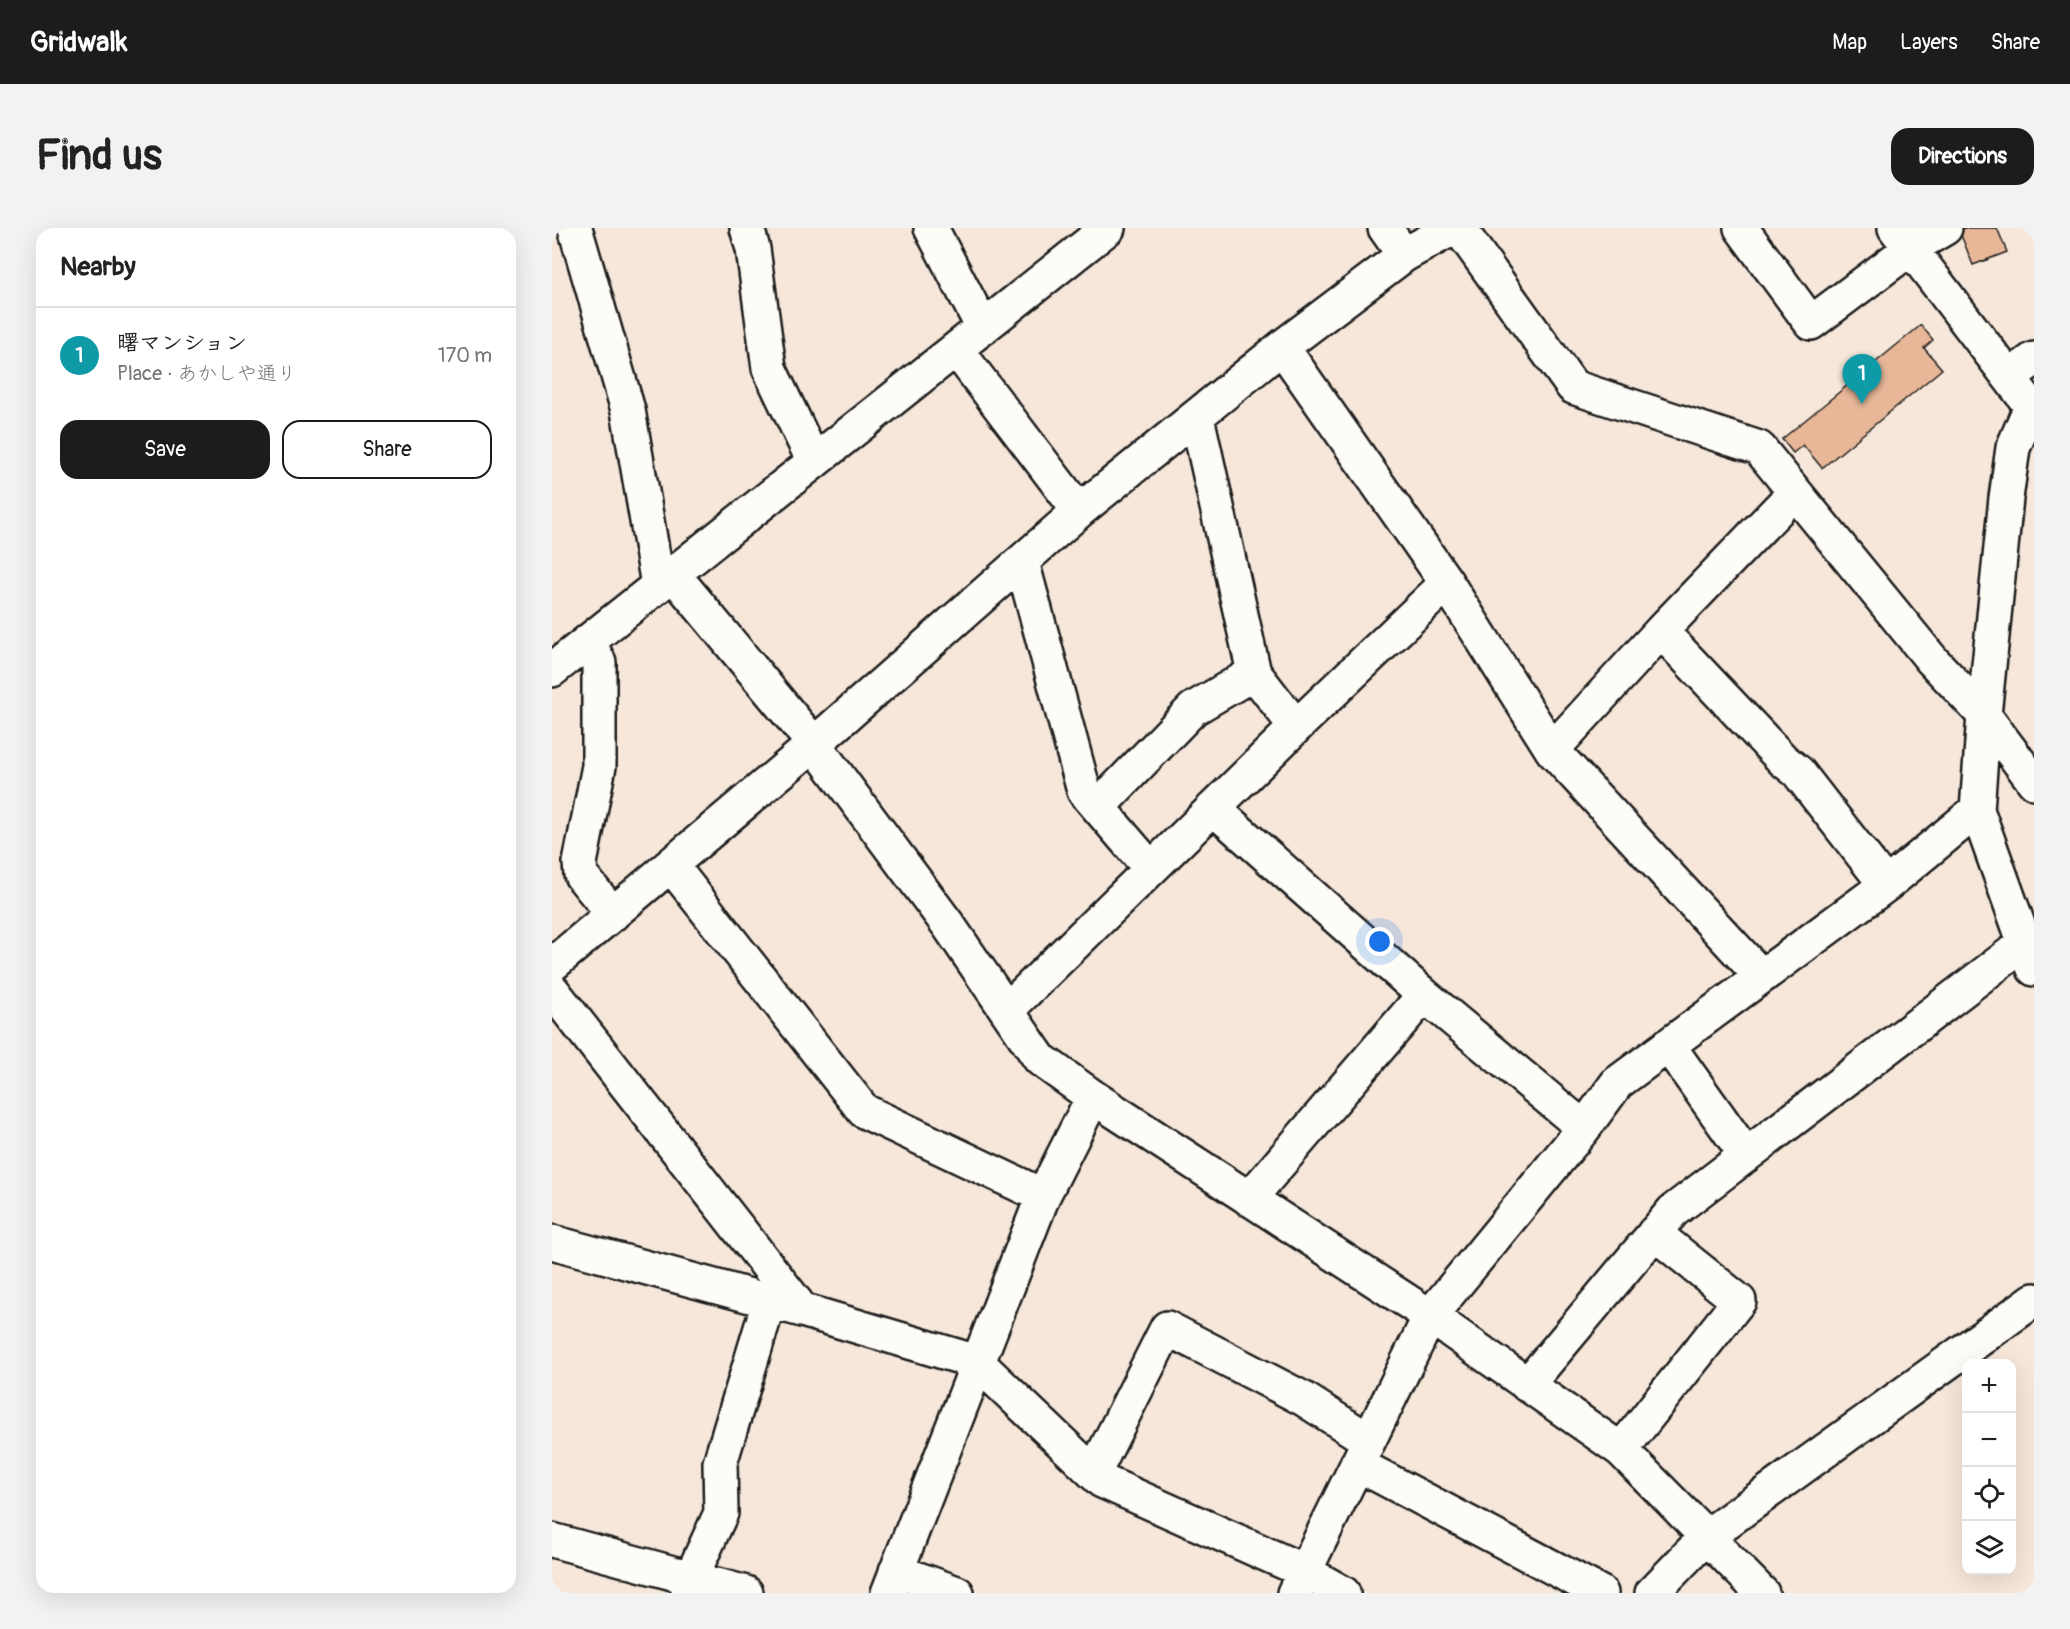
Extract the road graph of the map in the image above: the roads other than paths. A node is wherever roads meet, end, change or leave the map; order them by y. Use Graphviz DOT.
graph roads {
  1 [pos="575,228"];
  2 [pos="747,228"];
  3 [pos="932,228"];
  4 [pos="1108,228"];
  5 [pos="1385,228"];
  6 [pos="1453,228"];
  7 [pos="1459,228"];
  8 [pos="1741,228"];
  9 [pos="1945,228"];
  10 [pos="1903,238"];
  11 [pos="1404,255"];
  12 [pos="983,327"];
  13 [pos="1282,347"];
  14 [pos="956,349"];
  15 [pos="2021,368"];
  16 [pos="2032,408"];
  17 [pos="1197,417"];
  18 [pos="814,462"];
  19 [pos="1795,492"];
  20 [pos="1079,512"];
  21 [pos="1022,562"];
  22 [pos="666,579"];
  23 [pos="1447,583"];
  24 [pos="1661,632"];
  25 [pos="588,642"];
  26 [pos="552,670"];
  27 [pos="1254,673"];
  28 [pos="1984,715"];
  29 [pos="1296,727"];
  30 [pos="814,744"];
  31 [pos="1552,750"];
  32 [pos="2034,782"];
  33 [pos="1098,807"];
  34 [pos="1213,808"];
  35 [pos="1977,810"];
  36 [pos="671,865"];
  37 [pos="1151,869"];
  38 [pos="1886,885"];
  39 [pos="613,914"];
  40 [pos="2029,956"];
  41 [pos="552,965"];
  42 [pos="1761,976"];
  43 [pos="552,990"];
  44 [pos="1424,995"];
  45 [pos="1007,1010"];
  46 [pos="1668,1045"];
  47 [pos="1093,1096"];
  48 [pos="1584,1128"];
  49 [pos="1746,1155"];
  50 [pos="1043,1196"];
  51 [pos="1249,1199"];
  52 [pos="1654,1233"];
  53 [pos="552,1242"];
  54 [pos="2034,1300"];
  55 [pos="768,1302"];
  56 [pos="802,1310"];
  57 [pos="1430,1316"];
  58 [pos="977,1362"];
  59 [pos="1527,1385"];
  60 [pos="1621,1450"];
  61 [pos="1363,1452"];
  62 [pos="1094,1473"];
  63 [pos="1707,1536"];
  64 [pos="552,1540"];
  65 [pos="892,1582"];
  66 [pos="1299,1582"];
  67 [pos="690,1586"];
  68 [pos="746,1593"];
  69 [pos="957,1593"];
  70 [pos="1344,1593"];
  71 [pos="1601,1593"];
  72 [pos="1652,1593"];
  73 [pos="1762,1593"];
  1 -- 22 [label="street"];
  2 -- 18 [label="street"];
  3 -- 12 [label="street"];
  4 -- 12 [label="street"];
  5 -- 11 [label="street"];
  6 -- 11 [label="street"];
  7 -- 19 [label="street"];
  8 -- 10 [label="street"];
  9 -- 10 [label="street"];
  10 -- 15 [label="street"];
  11 -- 13 [label="street"];
  12 -- 14 [label="street"];
  13 -- 17 [label="street"];
  13 -- 23 [label="street"];
  14 -- 18 [label="street"];
  14 -- 20 [label="street"];
  15 -- 16 [label="street"];
  16 -- 28 [label="street"];
  17 -- 20 [label="street"];
  17 -- 27 [label="street"];
  18 -- 22 [label="street"];
  19 -- 24 [label="street"];
  19 -- 28 [label="street"];
  20 -- 21 [label="street"];
  21 -- 30 [label="street"];
  21 -- 33 [label="street"];
  22 -- 25 [label="street"];
  22 -- 30 [label="street"];
  23 -- 29 [label="street"];
  23 -- 31 [label="street"];
  24 -- 31 [label="street"];
  24 -- 38 [label="street"];
  25 -- 26 [label="street"];
  25 -- 39 [label="street"];
  27 -- 29 [label="street"];
  27 -- 33 [label="street"];
  28 -- 32 [label="street"];
  28 -- 35 [label="street"];
  29 -- 34 [label="street"];
  30 -- 36 [label="street"];
  30 -- 45 [label="street"];
  31 -- 42 [label="street"];
  33 -- 37 [label="street"];
  34 -- 37 [label="street"];
  34 -- 44 [label="street"];
  35 -- 38 [label="street"];
  35 -- 40 [label="street"];
  36 -- 39 [label="street"];
  36 -- 50 [label="street"];
  37 -- 45 [label="street"];
  38 -- 42 [label="street"];
  39 -- 41 [label="street"];
  40 -- 49 [label="street"];
  42 -- 46 [label="street"];
  43 -- 56 [label="street"];
  44 -- 48 [label="street"];
  44 -- 51 [label="street"];
  45 -- 47 [label="street"];
  46 -- 48 [label="street"];
  46 -- 49 [label="street"];
  47 -- 50 [label="street"];
  47 -- 51 [label="street"];
  48 -- 57 [label="street"];
  49 -- 52 [label="street"];
  50 -- 58 [label="street"];
  51 -- 57 [label="street"];
  52 -- 59 [label="street"];
  52 -- 60 [label="street"];
  53 -- 55 [label="street"];
  54 -- 63 [label="street"];
  55 -- 56 [label="street"];
  55 -- 67 [label="street"];
  56 -- 58 [label="street"];
  57 -- 59 [label="street"];
  57 -- 61 [label="street"];
  58 -- 62 [label="street"];
  58 -- 65 [label="street"];
  59 -- 60 [label="street"];
  60 -- 63 [label="street"];
  61 -- 62 [label="street"];
  61 -- 66 [label="street"];
  61 -- 71 [label="street"];
  62 -- 66 [label="street"];
  63 -- 72 [label="street"];
  63 -- 73 [label="street"];
  64 -- 67 [label="street"];
  65 -- 69 [label="street"];
  66 -- 70 [label="street"];
  67 -- 68 [label="street"];
}
